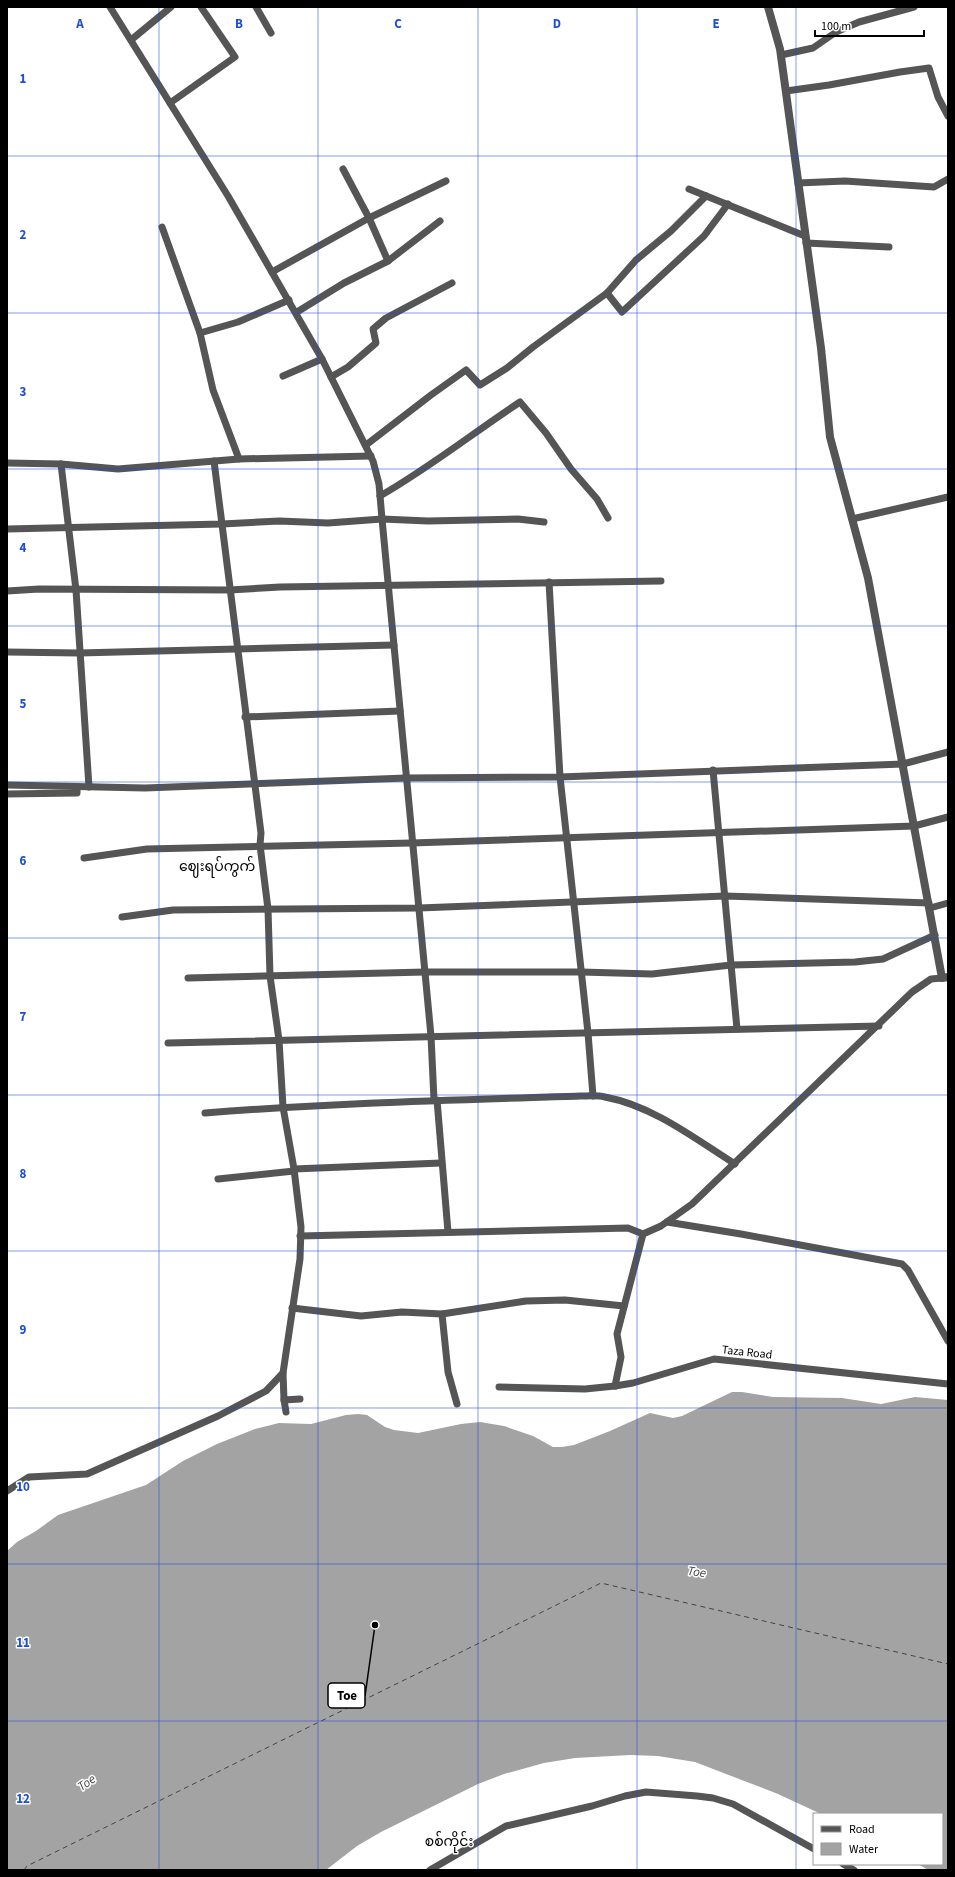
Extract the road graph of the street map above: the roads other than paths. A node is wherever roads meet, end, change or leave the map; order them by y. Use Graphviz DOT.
graph roads {
  1 [pos="110,7"];
  2 [pos="171,7"];
  3 [pos="201,7"];
  4 [pos="256,7"];
  5 [pos="768,7"];
  6 [pos="914,7"];
  7 [pos="271,33"];
  8 [pos="130,40"];
  9 [pos="781,54"];
  10 [pos="786,91"];
  11 [pos="170,103"];
  12 [pos="948,116"];
  13 [pos="343,170"];
  14 [pos="948,179"];
  15 [pos="446,181"];
  16 [pos="798,182"];
  17 [pos="688,189"];
  18 [pos="706,196"];
  19 [pos="728,204"];
  20 [pos="370,218"];
  21 [pos="440,221"];
  22 [pos="162,227"];
  23 [pos="806,240"];
  24 [pos="889,247"];
  25 [pos="388,261"];
  26 [pos="272,272"];
  27 [pos="452,283"];
  28 [pos="607,293"];
  29 [pos="290,300"];
  30 [pos="297,312"];
  31 [pos="200,333"];
  32 [pos="322,359"];
  33 [pos="283,376"];
  34 [pos="331,377"];
  35 [pos="366,445"];
  36 [pos="371,456"];
  37 [pos="239,459"];
  38 [pos="214,461"];
  39 [pos="7,463"];
  40 [pos="61,464"];
  41 [pos="380,496"];
  42 [pos="948,497"];
  43 [pos="608,518"];
  44 [pos="382,519"];
  45 [pos="852,520"];
  46 [pos="544,522"];
  47 [pos="222,524"];
  48 [pos="68,527"];
  49 [pos="7,528"];
  50 [pos="661,581"];
  51 [pos="549,582"];
  52 [pos="389,586"];
  53 [pos="76,590"];
  54 [pos="230,590"];
  55 [pos="7,591"];
  56 [pos="394,645"];
  57 [pos="237,649"];
  58 [pos="7,652"];
  59 [pos="79,653"];
  60 [pos="400,711"];
  61 [pos="245,717"];
  62 [pos="948,752"];
  63 [pos="903,764"];
  64 [pos="713,770"];
  65 [pos="560,777"];
  66 [pos="406,778"];
  67 [pos="254,784"];
  68 [pos="7,785"];
  69 [pos="77,787"];
  70 [pos="89,787"];
  71 [pos="7,794"];
  72 [pos="948,817"];
  73 [pos="914,826"];
  74 [pos="719,833"];
  75 [pos="567,838"];
  76 [pos="412,843"];
  77 [pos="260,845"];
  78 [pos="84,858"];
  79 [pos="725,896"];
  80 [pos="574,902"];
  81 [pos="948,904"];
  82 [pos="929,905"];
  83 [pos="418,908"];
  84 [pos="268,909"];
  85 [pos="122,917"];
  86 [pos="935,935"];
  87 [pos="731,965"];
  88 [pos="425,972"];
  89 [pos="581,972"];
  90 [pos="270,976"];
  91 [pos="945,977"];
  92 [pos="188,978"];
  93 [pos="879,1026"];
  94 [pos="737,1029"];
  95 [pos="588,1033"];
  96 [pos="431,1036"];
  97 [pos="279,1040"];
  98 [pos="168,1043"];
  99 [pos="593,1096"];
  100 [pos="434,1100"];
  101 [pos="283,1107"];
  102 [pos="205,1113"];
  103 [pos="441,1163"];
  104 [pos="735,1164"];
  105 [pos="294,1170"];
  106 [pos="218,1179"];
  107 [pos="667,1222"];
  108 [pos="448,1232"];
  109 [pos="643,1234"];
  110 [pos="300,1236"];
  111 [pos="624,1306"];
  112 [pos="292,1308"];
  113 [pos="442,1314"];
  114 [pos="948,1341"];
  115 [pos="283,1374"];
  116 [pos="948,1384"];
  117 [pos="615,1386"];
  118 [pos="499,1387"];
  119 [pos="300,1399"];
  120 [pos="284,1400"];
  121 [pos="457,1404"];
  122 [pos="286,1412"];
  123 [pos="7,1491"];
  124 [pos="813,1848"];
  125 [pos="845,1865"];
  126 [pos="430,1870"];
  127 [pos="854,1870"];
  1 -- 8 [label="street"];
  2 -- 8 [label="street"];
  3 -- 11 [label="street"];
  4 -- 7 [label="street"];
  5 -- 9 [label="street"];
  6 -- 9 [label="street"];
  8 -- 11 [label="street"];
  9 -- 10 [label="street"];
  10 -- 12 [label="street"];
  10 -- 16 [label="street"];
  11 -- 26 [label="street"];
  13 -- 20 [label="street"];
  14 -- 16 [label="street"];
  15 -- 20 [label="street"];
  16 -- 23 [label="street"];
  17 -- 18 [label="street"];
  18 -- 19 [label="street"];
  18 -- 28 [label="street"];
  19 -- 23 [label="street"];
  19 -- 28 [label="street"];
  20 -- 25 [label="street"];
  20 -- 26 [label="street"];
  21 -- 25 [label="street"];
  22 -- 31 [label="street"];
  23 -- 24 [label="street"];
  23 -- 45 [label="street"];
  25 -- 30 [label="street"];
  26 -- 29 [label="street"];
  27 -- 34 [label="street"];
  28 -- 35 [label="street"];
  29 -- 30 [label="street"];
  29 -- 31 [label="street"];
  30 -- 32 [label="street"];
  31 -- 37 [label="street"];
  32 -- 33 [label="street"];
  32 -- 34 [label="street"];
  34 -- 35 [label="street"];
  35 -- 36 [label="street"];
  36 -- 37 [label="street"];
  36 -- 41 [label="street"];
  37 -- 38 [label="street"];
  38 -- 40 [label="street"];
  38 -- 47 [label="street"];
  39 -- 40 [label="street"];
  40 -- 48 [label="street"];
  41 -- 43 [label="street"];
  41 -- 44 [label="street"];
  42 -- 45 [label="street"];
  44 -- 46 [label="street"];
  44 -- 47 [label="street"];
  44 -- 52 [label="street"];
  45 -- 63 [label="street"];
  47 -- 48 [label="street"];
  47 -- 54 [label="street"];
  48 -- 49 [label="street"];
  48 -- 53 [label="street"];
  50 -- 51 [label="street"];
  51 -- 52 [label="street"];
  51 -- 65 [label="street"];
  52 -- 54 [label="street"];
  52 -- 56 [label="street"];
  53 -- 54 [label="street"];
  53 -- 55 [label="street"];
  53 -- 59 [label="street"];
  54 -- 57 [label="street"];
  56 -- 57 [label="street"];
  56 -- 60 [label="street"];
  57 -- 59 [label="street"];
  57 -- 61 [label="street"];
  58 -- 59 [label="street"];
  59 -- 70 [label="street"];
  60 -- 61 [label="street"];
  60 -- 66 [label="street"];
  61 -- 67 [label="street"];
  62 -- 63 [label="street"];
  63 -- 64 [label="street"];
  63 -- 73 [label="street"];
  64 -- 65 [label="street"];
  64 -- 74 [label="street"];
  65 -- 66 [label="street"];
  65 -- 75 [label="street"];
  66 -- 67 [label="street"];
  66 -- 76 [label="street"];
  67 -- 70 [label="street"];
  67 -- 77 [label="street"];
  68 -- 69 [label="street"];
  69 -- 70 [label="street"];
  69 -- 71 [label="street"];
  72 -- 73 [label="street"];
  73 -- 74 [label="street"];
  73 -- 82 [label="street"];
  74 -- 75 [label="street"];
  74 -- 79 [label="street"];
  75 -- 76 [label="street"];
  75 -- 80 [label="street"];
  76 -- 77 [label="street"];
  76 -- 83 [label="street"];
  77 -- 78 [label="street"];
  77 -- 84 [label="street"];
  79 -- 80 [label="street"];
  79 -- 82 [label="street"];
  79 -- 87 [label="street"];
  80 -- 83 [label="street"];
  80 -- 89 [label="street"];
  81 -- 82 [label="street"];
  82 -- 86 [label="street"];
  83 -- 84 [label="street"];
  83 -- 88 [label="street"];
  84 -- 85 [label="street"];
  84 -- 90 [label="street"];
  86 -- 87 [label="street"];
  86 -- 91 [label="street"];
  87 -- 89 [label="street"];
  87 -- 94 [label="street"];
  88 -- 89 [label="street"];
  88 -- 90 [label="street"];
  88 -- 96 [label="street"];
  89 -- 95 [label="street"];
  90 -- 92 [label="street"];
  90 -- 97 [label="street"];
  91 -- 93 [label="street"];
  93 -- 94 [label="street"];
  93 -- 104 [label="street"];
  94 -- 95 [label="street"];
  95 -- 96 [label="street"];
  95 -- 99 [label="street"];
  96 -- 97 [label="street"];
  96 -- 100 [label="street"];
  97 -- 98 [label="street"];
  97 -- 101 [label="street"];
  99 -- 100 [label="street"];
  99 -- 104 [label="street"];
  100 -- 101 [label="street"];
  100 -- 103 [label="street"];
  101 -- 102 [label="street"];
  101 -- 105 [label="street"];
  103 -- 105 [label="street"];
  103 -- 108 [label="street"];
  104 -- 107 [label="street"];
  105 -- 106 [label="street"];
  105 -- 110 [label="street"];
  107 -- 109 [label="street"];
  107 -- 114 [label="street"];
  108 -- 109 [label="street"];
  108 -- 110 [label="street"];
  109 -- 111 [label="street"];
  110 -- 112 [label="street"];
  111 -- 113 [label="street"];
  111 -- 117 [label="street"];
  112 -- 113 [label="street"];
  112 -- 115 [label="street"];
  113 -- 121 [label="street"];
  115 -- 120 [label="street"];
  115 -- 123 [label="street"];
  116 -- 117 [label="street, Taza Road"];
  117 -- 118 [label="street, Taza Road"];
  119 -- 120 [label="street"];
  120 -- 122 [label="street"];
  124 -- 126 [label="street"];
  125 -- 127 [label="street"];
}
